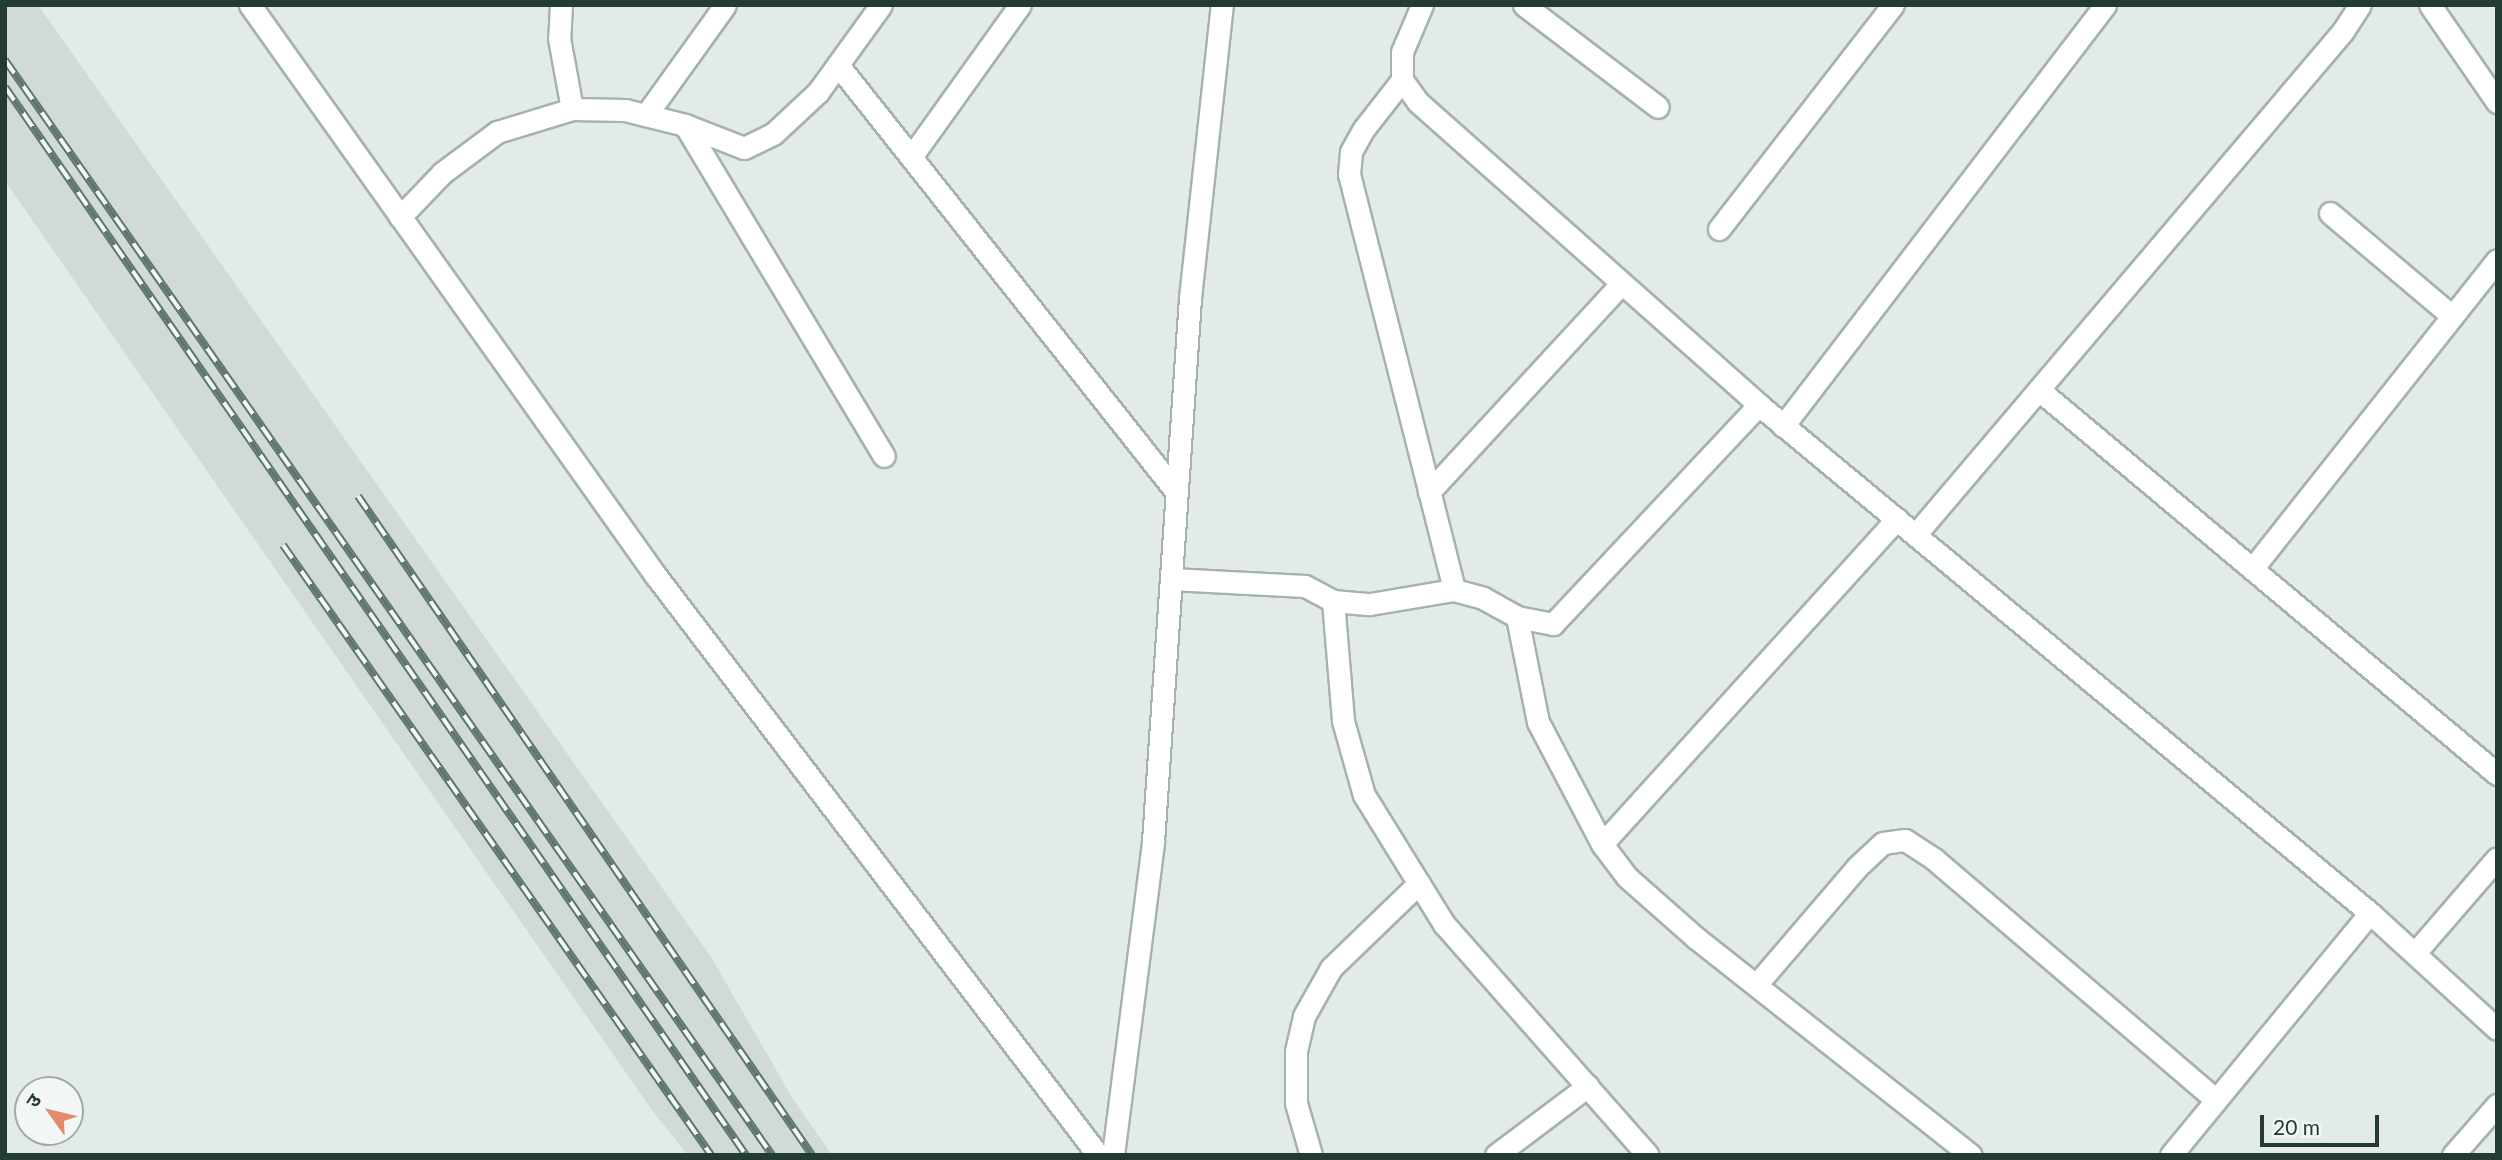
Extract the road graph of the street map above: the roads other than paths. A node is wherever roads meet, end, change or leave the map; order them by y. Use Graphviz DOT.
graph roads {
  1 [pos="250,5"];
  2 [pos="561,5"];
  3 [pos="725,5"];
  4 [pos="881,5"];
  5 [pos="1020,5"];
  6 [pos="1222,5"];
  7 [pos="1422,5"];
  8 [pos="1524,5"];
  9 [pos="1893,5"];
  10 [pos="2105,5"];
  11 [pos="2360,5"];
  12 [pos="2430,5"];
  13 [pos="838,65"];
  14 [pos="1402,80"];
  15 [pos="2497,102"];
  16 [pos="1658,107"];
  17 [pos="572,109"];
  18 [pos="646,116"];
  19 [pos="685,125"];
  20 [pos="911,157"];
  21 [pos="2330,213"];
  22 [pos="400,217"];
  23 [pos="1719,229"];
  24 [pos="2497,260"];
  25 [pos="1622,283"];
  26 [pos="2452,316"];
  27 [pos="2039,390"];
  28 [pos="1759,405"];
  29 [pos="1783,426"];
  30 [pos="884,456"];
  31 [pos="1174,489"];
  32 [pos="1429,492"];
  33 [pos="1897,519"];
  34 [pos="1916,534"];
  35 [pos="2252,569"];
  36 [pos="1171,579"];
  37 [pos="1454,590"];
  38 [pos="1333,601"];
  39 [pos="1517,618"];
  40 [pos="2497,774"];
  41 [pos="1602,844"];
  42 [pos="2497,858"];
  43 [pos="1419,883"];
  44 [pos="2370,913"];
  45 [pos="2415,953"];
  46 [pos="1756,985"];
  47 [pos="2497,1029"];
  48 [pos="1588,1086"];
  49 [pos="2216,1100"];
  50 [pos="2497,1105"];
  51 [pos="1098,1155"];
  52 [pos="1113,1155"];
  53 [pos="1311,1155"];
  54 [pos="1496,1155"];
  55 [pos="1648,1155"];
  56 [pos="1971,1155"];
  57 [pos="2171,1155"];
  58 [pos="2454,1155"];
  1 -- 22 [label="street"];
  2 -- 17 [label="street"];
  3 -- 18 [label="street"];
  4 -- 13 [label="street"];
  5 -- 20 [label="street"];
  6 -- 31 [label="street"];
  7 -- 14 [label="street"];
  8 -- 16 [label="street"];
  9 -- 23 [label="street"];
  10 -- 29 [label="street"];
  11 -- 27 [label="street"];
  12 -- 15 [label="street"];
  13 -- 19 [label="street"];
  13 -- 20 [label="street"];
  14 -- 25 [label="street"];
  14 -- 32 [label="street"];
  17 -- 18 [label="street"];
  17 -- 22 [label="street"];
  18 -- 19 [label="street"];
  19 -- 30 [label="street"];
  20 -- 31 [label="street"];
  21 -- 26 [label="street"];
  22 -- 51 [label="street"];
  24 -- 26 [label="street"];
  25 -- 28 [label="street"];
  25 -- 32 [label="street"];
  26 -- 35 [label="street"];
  27 -- 34 [label="street"];
  27 -- 35 [label="street"];
  28 -- 29 [label="street"];
  28 -- 39 [label="street"];
  29 -- 33 [label="street"];
  31 -- 36 [label="street"];
  32 -- 37 [label="street"];
  33 -- 34 [label="street"];
  33 -- 41 [label="street"];
  34 -- 44 [label="street"];
  35 -- 40 [label="street"];
  36 -- 38 [label="street"];
  36 -- 52 [label="street"];
  37 -- 38 [label="street"];
  37 -- 39 [label="street"];
  38 -- 43 [label="street"];
  39 -- 41 [label="street"];
  41 -- 46 [label="street"];
  42 -- 45 [label="street"];
  43 -- 48 [label="street"];
  43 -- 53 [label="street"];
  44 -- 45 [label="street"];
  44 -- 49 [label="street"];
  45 -- 47 [label="street"];
  46 -- 49 [label="street"];
  46 -- 56 [label="street"];
  48 -- 54 [label="street"];
  48 -- 55 [label="street"];
  49 -- 57 [label="street"];
  50 -- 58 [label="street"];
}
